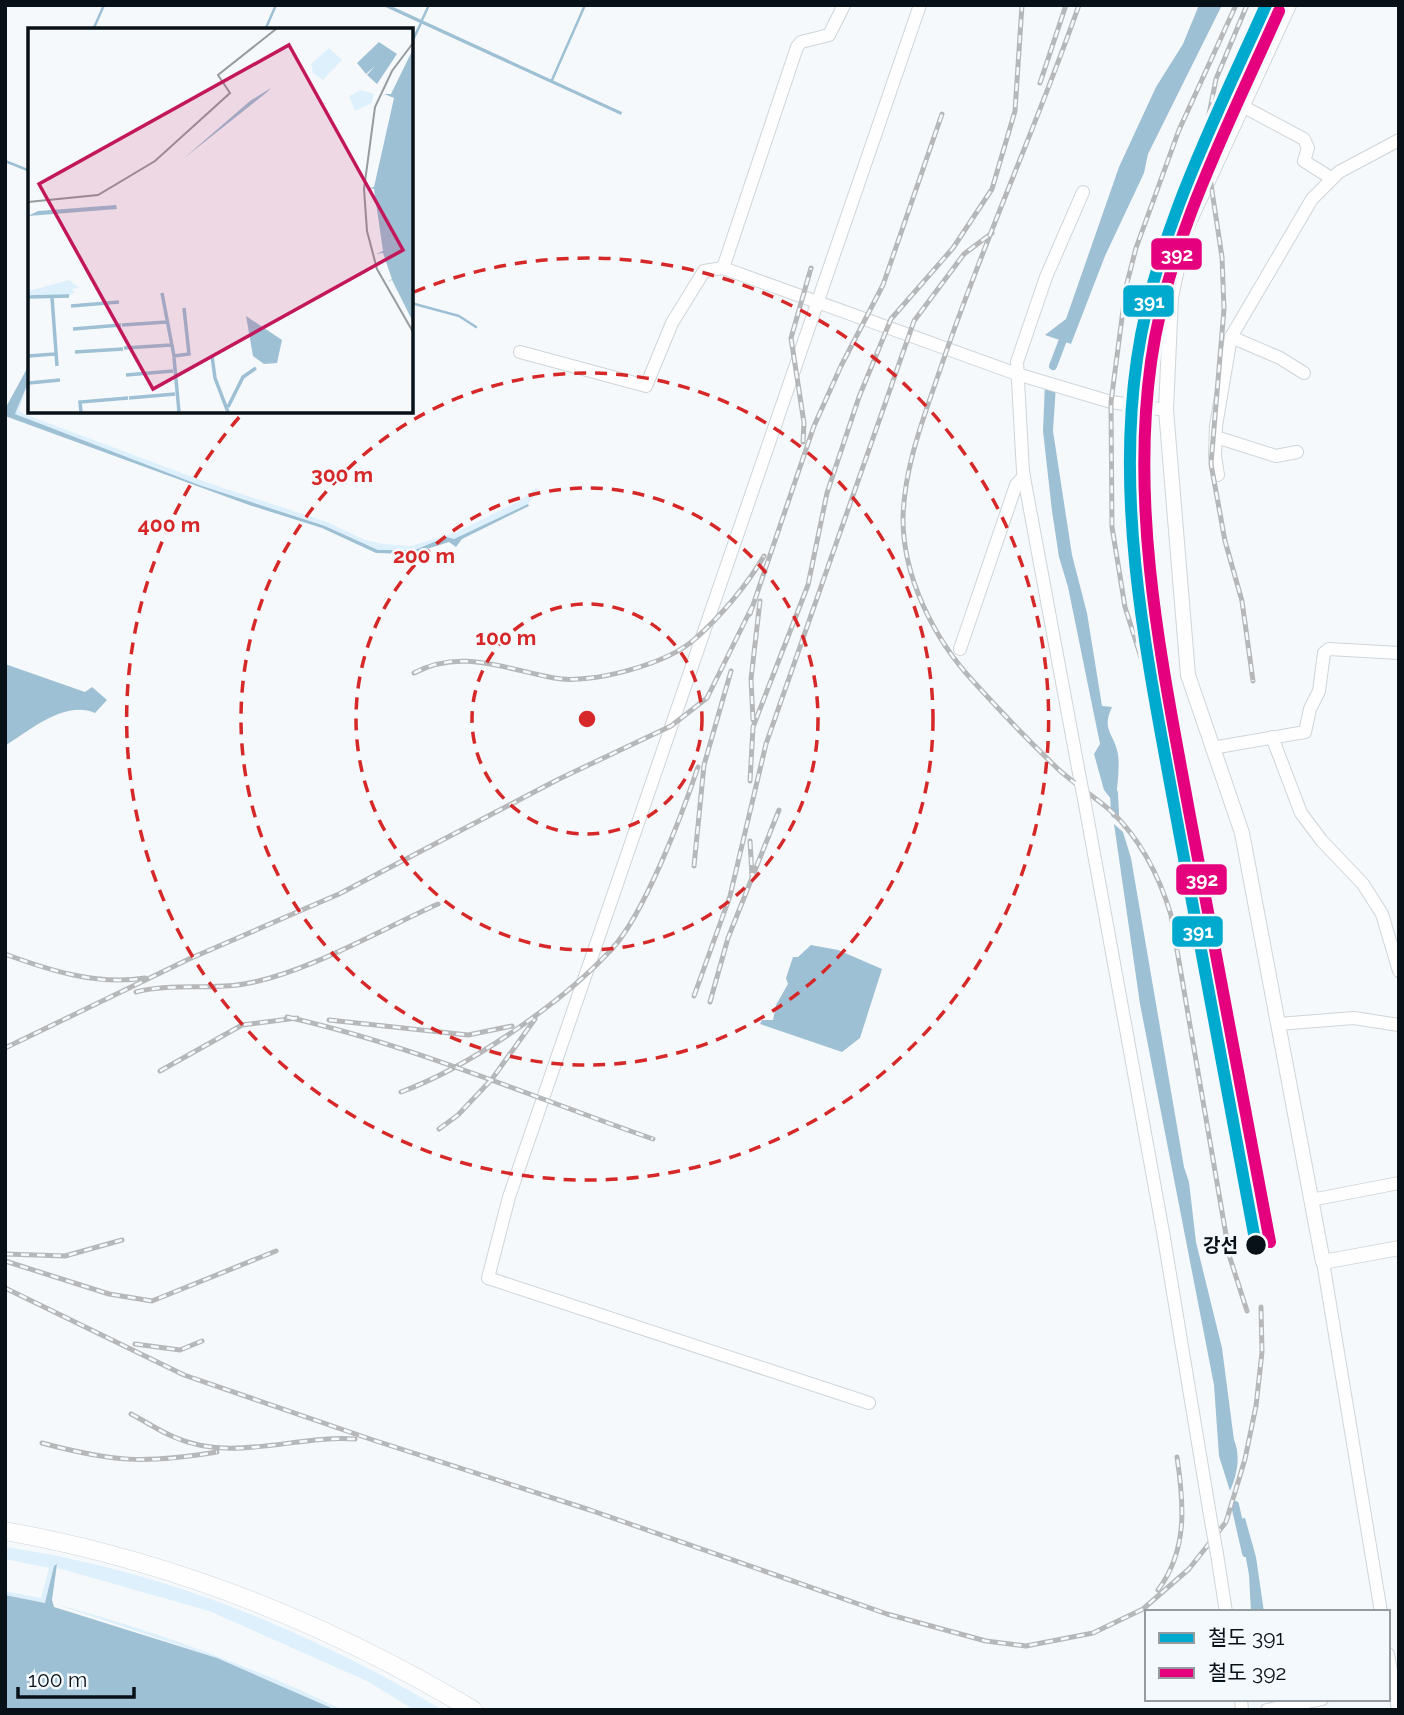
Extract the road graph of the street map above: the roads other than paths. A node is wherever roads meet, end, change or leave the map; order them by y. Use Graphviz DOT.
graph roads {
  1 [pos="844,5"];
  2 [pos="920,5"];
  3 [pos="1289,5"];
  4 [pos="1244,107"];
  5 [pos="1399,140"];
  6 [pos="1331,178"];
  7 [pos="1083,192"];
  8 [pos="723,268"];
  9 [pos="819,302"];
  10 [pos="1231,337"];
  11 [pos="520,352"];
  12 [pos="1304,373"];
  13 [pos="1017,374"];
  14 [pos="1166,410"];
  15 [pos="1216,437"];
  16 [pos="1297,452"];
  17 [pos="1218,475"];
  18 [pos="1024,476"];
  19 [pos="960,649"];
  20 [pos="1399,653"];
  21 [pos="1272,737"];
  22 [pos="1212,748"];
  23 [pos="1399,971"];
  24 [pos="1278,1024"];
  25 [pos="1399,1025"];
  26 [pos="1399,1183"];
  27 [pos="1311,1200"];
  28 [pos="1399,1248"];
  29 [pos="1323,1262"];
  30 [pos="869,1403"];
  31 [pos="5,1531"];
  32 [pos="1226,1610"];
  33 [pos="1381,1610"];
  34 [pos="1390,1665"];
  35 [pos="1394,1686"];
  36 [pos="1312,1701"];
  37 [pos="473,1710"];
  38 [pos="1266,1710"];
  39 [pos="1398,1710"];
  1 -- 8 [label="street"];
  2 -- 9 [label="street"];
  3 -- 4 [label="main road"];
  4 -- 6 [label="street"];
  4 -- 14 [label="main road"];
  5 -- 6 [label="street"];
  6 -- 10 [label="street"];
  7 -- 13 [label="street"];
  8 -- 9 [label="street"];
  8 -- 11 [label="street"];
  9 -- 13 [label="street"];
  9 -- 30 [label="street"];
  10 -- 12 [label="street"];
  10 -- 15 [label="street"];
  13 -- 14 [label="street"];
  13 -- 18 [label="street"];
  14 -- 22 [label="main road"];
  15 -- 16 [label="street"];
  15 -- 17 [label="street"];
  18 -- 19 [label="street"];
  18 -- 32 [label="street, bridge"];
  20 -- 21 [label="street"];
  21 -- 22 [label="street"];
  21 -- 23 [label="street"];
  22 -- 24 [label="main road"];
  24 -- 25 [label="street"];
  24 -- 27 [label="main road"];
  26 -- 27 [label="street"];
  27 -- 29 [label="main road"];
  28 -- 29 [label="main road"];
  29 -- 33 [label="street"];
  31 -- 37 [label="highway"];
  34 -- 35 [label="street"];
  35 -- 39 [label="street"];
  36 -- 38 [label="street"];
}
